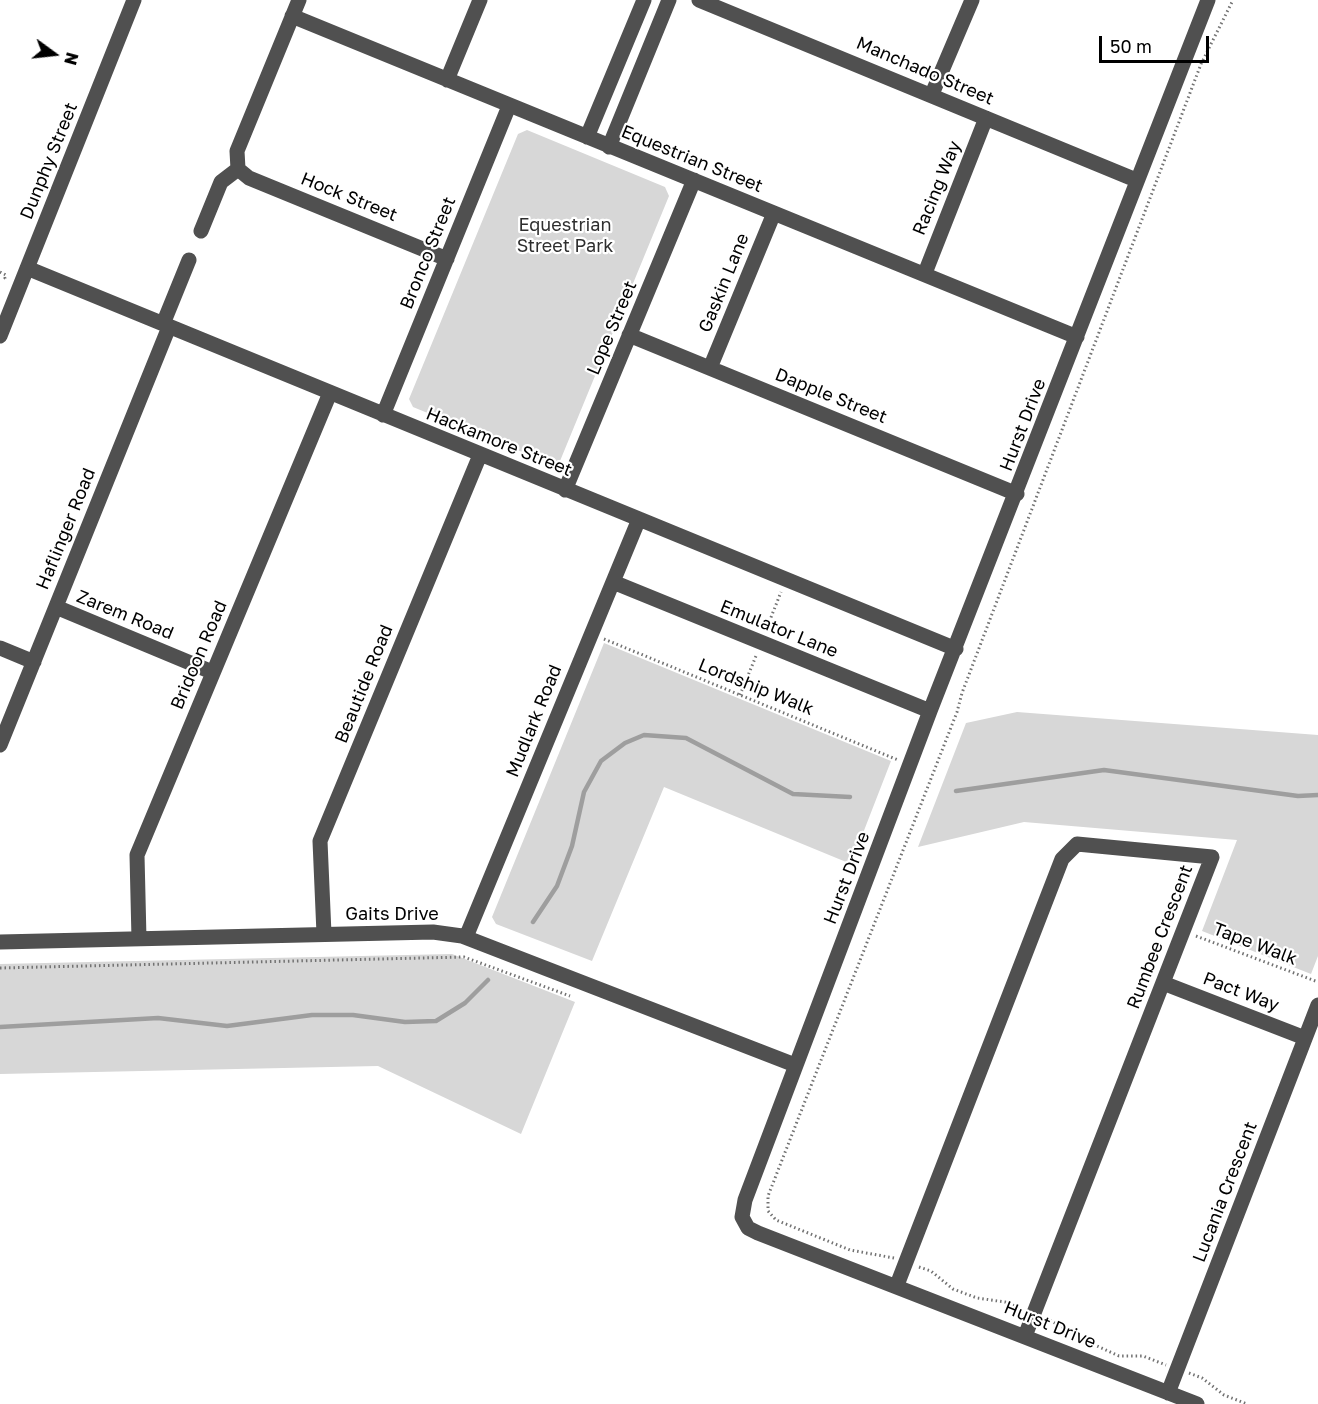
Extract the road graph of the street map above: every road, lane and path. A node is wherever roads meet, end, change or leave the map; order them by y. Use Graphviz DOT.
graph roads {
  1 [pos="134,0"];
  2 [pos="299,0"];
  3 [pos="480,0"];
  4 [pos="644,0"];
  5 [pos="669,0"];
  6 [pos="699,0"];
  7 [pos="972,0"];
  8 [pos="1208,0"];
  9 [pos="1218,0"];
  10 [pos="1233,0"];
  11 [pos="292,16"];
  12 [pos="447,81"];
  13 [pos="1170,92"];
  14 [pos="932,94"];
  15 [pos="509,106"];
  16 [pos="986,118"];
  17 [pos="587,137"];
  18 [pos="609,147"];
  19 [pos="238,169"];
  20 [pos="694,180"];
  21 [pos="1136,180"];
  22 [pos="774,213"];
  23 [pos="201,231"];
  24 [pos="447,259"];
  25 [pos="189,260"];
  26 [pos="27,268"];
  27 [pos="925,273"];
  28 [pos="166,326"];
  29 [pos="629,335"];
  30 [pos="0,336"];
  31 [pos="1077,337"];
  32 [pos="710,368"];
  33 [pos="330,393"];
  34 [pos="383,415"];
  35 [pos="480,455"];
  36 [pos="565,490"];
  37 [pos="1017,494"];
  38 [pos="639,519"];
  39 [pos="613,582"];
  40 [pos="56,607"];
  41 [pos="591,633"];
  42 [pos="0,648"];
  43 [pos="956,649"];
  44 [pos="34,662"];
  45 [pos="212,672"];
  46 [pos="930,711"];
  47 [pos="0,745"];
  48 [pos="911,765"];
  49 [pos="905,842"];
  50 [pos="1183,931"];
  51 [pos="324,934"];
  52 [pos="466,938"];
  53 [pos="139,939"];
  54 [pos="0,942"];
  55 [pos="0,968"];
  56 [pos="1318,982"];
  57 [pos="1163,983"];
  58 [pos="570,996"];
  59 [pos="1318,1005"];
  60 [pos="1305,1038"];
  61 [pos="795,1065"];
  62 [pos="897,1286"];
  63 [pos="1025,1336"];
  64 [pos="1168,1393"];
  65 [pos="1197,1404"];
  1 -- 26 [label="street, Dunphy Street"];
  2 -- 11 [label="street"];
  3 -- 12 [label="street"];
  4 -- 17 [label="street"];
  5 -- 18 [label="street"];
  6 -- 14 [label="street, Manchado Street"];
  7 -- 14 [label="street"];
  8 -- 13 [label="street, Hurst Drive"];
  9 -- 13 [label="street, Hurst Drive"];
  10 -- 49 [label="path"];
  11 -- 12 [label="street, Equestrian Street"];
  11 -- 19 [label="street"];
  12 -- 15 [label="street, Equestrian Street"];
  13 -- 21 [label="street, Hurst Drive"];
  14 -- 16 [label="street, Manchado Street"];
  15 -- 17 [label="street, Equestrian Street"];
  15 -- 24 [label="street, Bronco Street"];
  16 -- 21 [label="street, Manchado Street"];
  16 -- 27 [label="street, Racing Way"];
  17 -- 18 [label="street, Equestrian Street"];
  18 -- 20 [label="street, Equestrian Street"];
  19 -- 23 [label="street"];
  19 -- 24 [label="street, Hock Street"];
  20 -- 22 [label="street, Equestrian Street"];
  20 -- 29 [label="street, Lope Street"];
  21 -- 31 [label="street, Hurst Drive"];
  22 -- 27 [label="street, Equestrian Street"];
  22 -- 32 [label="street, Gaskin Lane"];
  24 -- 34 [label="street, Bronco Street"];
  25 -- 28 [label="street, Haflinger Road"];
  26 -- 28 [label="street, Hackamore Street"];
  26 -- 30 [label="street, Dunphy Street"];
  27 -- 31 [label="street, Equestrian Street"];
  28 -- 33 [label="street, Hackamore Street"];
  28 -- 40 [label="street, Haflinger Road"];
  29 -- 32 [label="street, Dapple Street"];
  29 -- 36 [label="street, Lope Street"];
  31 -- 37 [label="street, Hurst Drive"];
  32 -- 37 [label="street, Dapple Street"];
  33 -- 34 [label="street, Hackamore Street"];
  33 -- 45 [label="street, Bridoon Road"];
  34 -- 35 [label="street, Hackamore Street"];
  35 -- 36 [label="street, Hackamore Street"];
  35 -- 51 [label="street, Beautide Road"];
  36 -- 38 [label="street, Hackamore Street"];
  37 -- 43 [label="street, Hurst Drive"];
  38 -- 39 [label="street, Mudlark Road"];
  38 -- 43 [label="street, Hackamore Street"];
  39 -- 41 [label="street, Mudlark Road"];
  39 -- 46 [label="street, Emulator Lane"];
  40 -- 44 [label="street, Haflinger Road"];
  40 -- 45 [label="street, Zarem Road"];
  41 -- 48 [label="path, Lordship Walk"];
  41 -- 52 [label="street, Mudlark Road"];
  42 -- 44 [label="street"];
  43 -- 46 [label="street, Hurst Drive"];
  44 -- 47 [label="street, Haflinger Road"];
  45 -- 53 [label="street, Bridoon Road"];
  46 -- 48 [label="street, Hurst Drive"];
  48 -- 61 [label="street, Hurst Drive"];
  50 -- 56 [label="path, Tape Walk"];
  50 -- 57 [label="street, Rumbee Crescent"];
  50 -- 62 [label="street, Rumbee Crescent"];
  51 -- 52 [label="street, Gaits Drive"];
  51 -- 53 [label="street, Gaits Drive"];
  52 -- 61 [label="street, Gaits Drive"];
  53 -- 54 [label="street, Gaits Drive"];
  55 -- 58 [label="path"];
  57 -- 60 [label="street, Pact Way"];
  57 -- 63 [label="street, Rumbee Crescent"];
  59 -- 60 [label="street, Lucania Crescent"];
  60 -- 64 [label="street, Lucania Crescent"];
  61 -- 62 [label="street, Hurst Drive"];
  62 -- 63 [label="street, Hurst Drive"];
  63 -- 64 [label="street, Hurst Drive"];
  64 -- 65 [label="street, Hurst Drive"];
}
